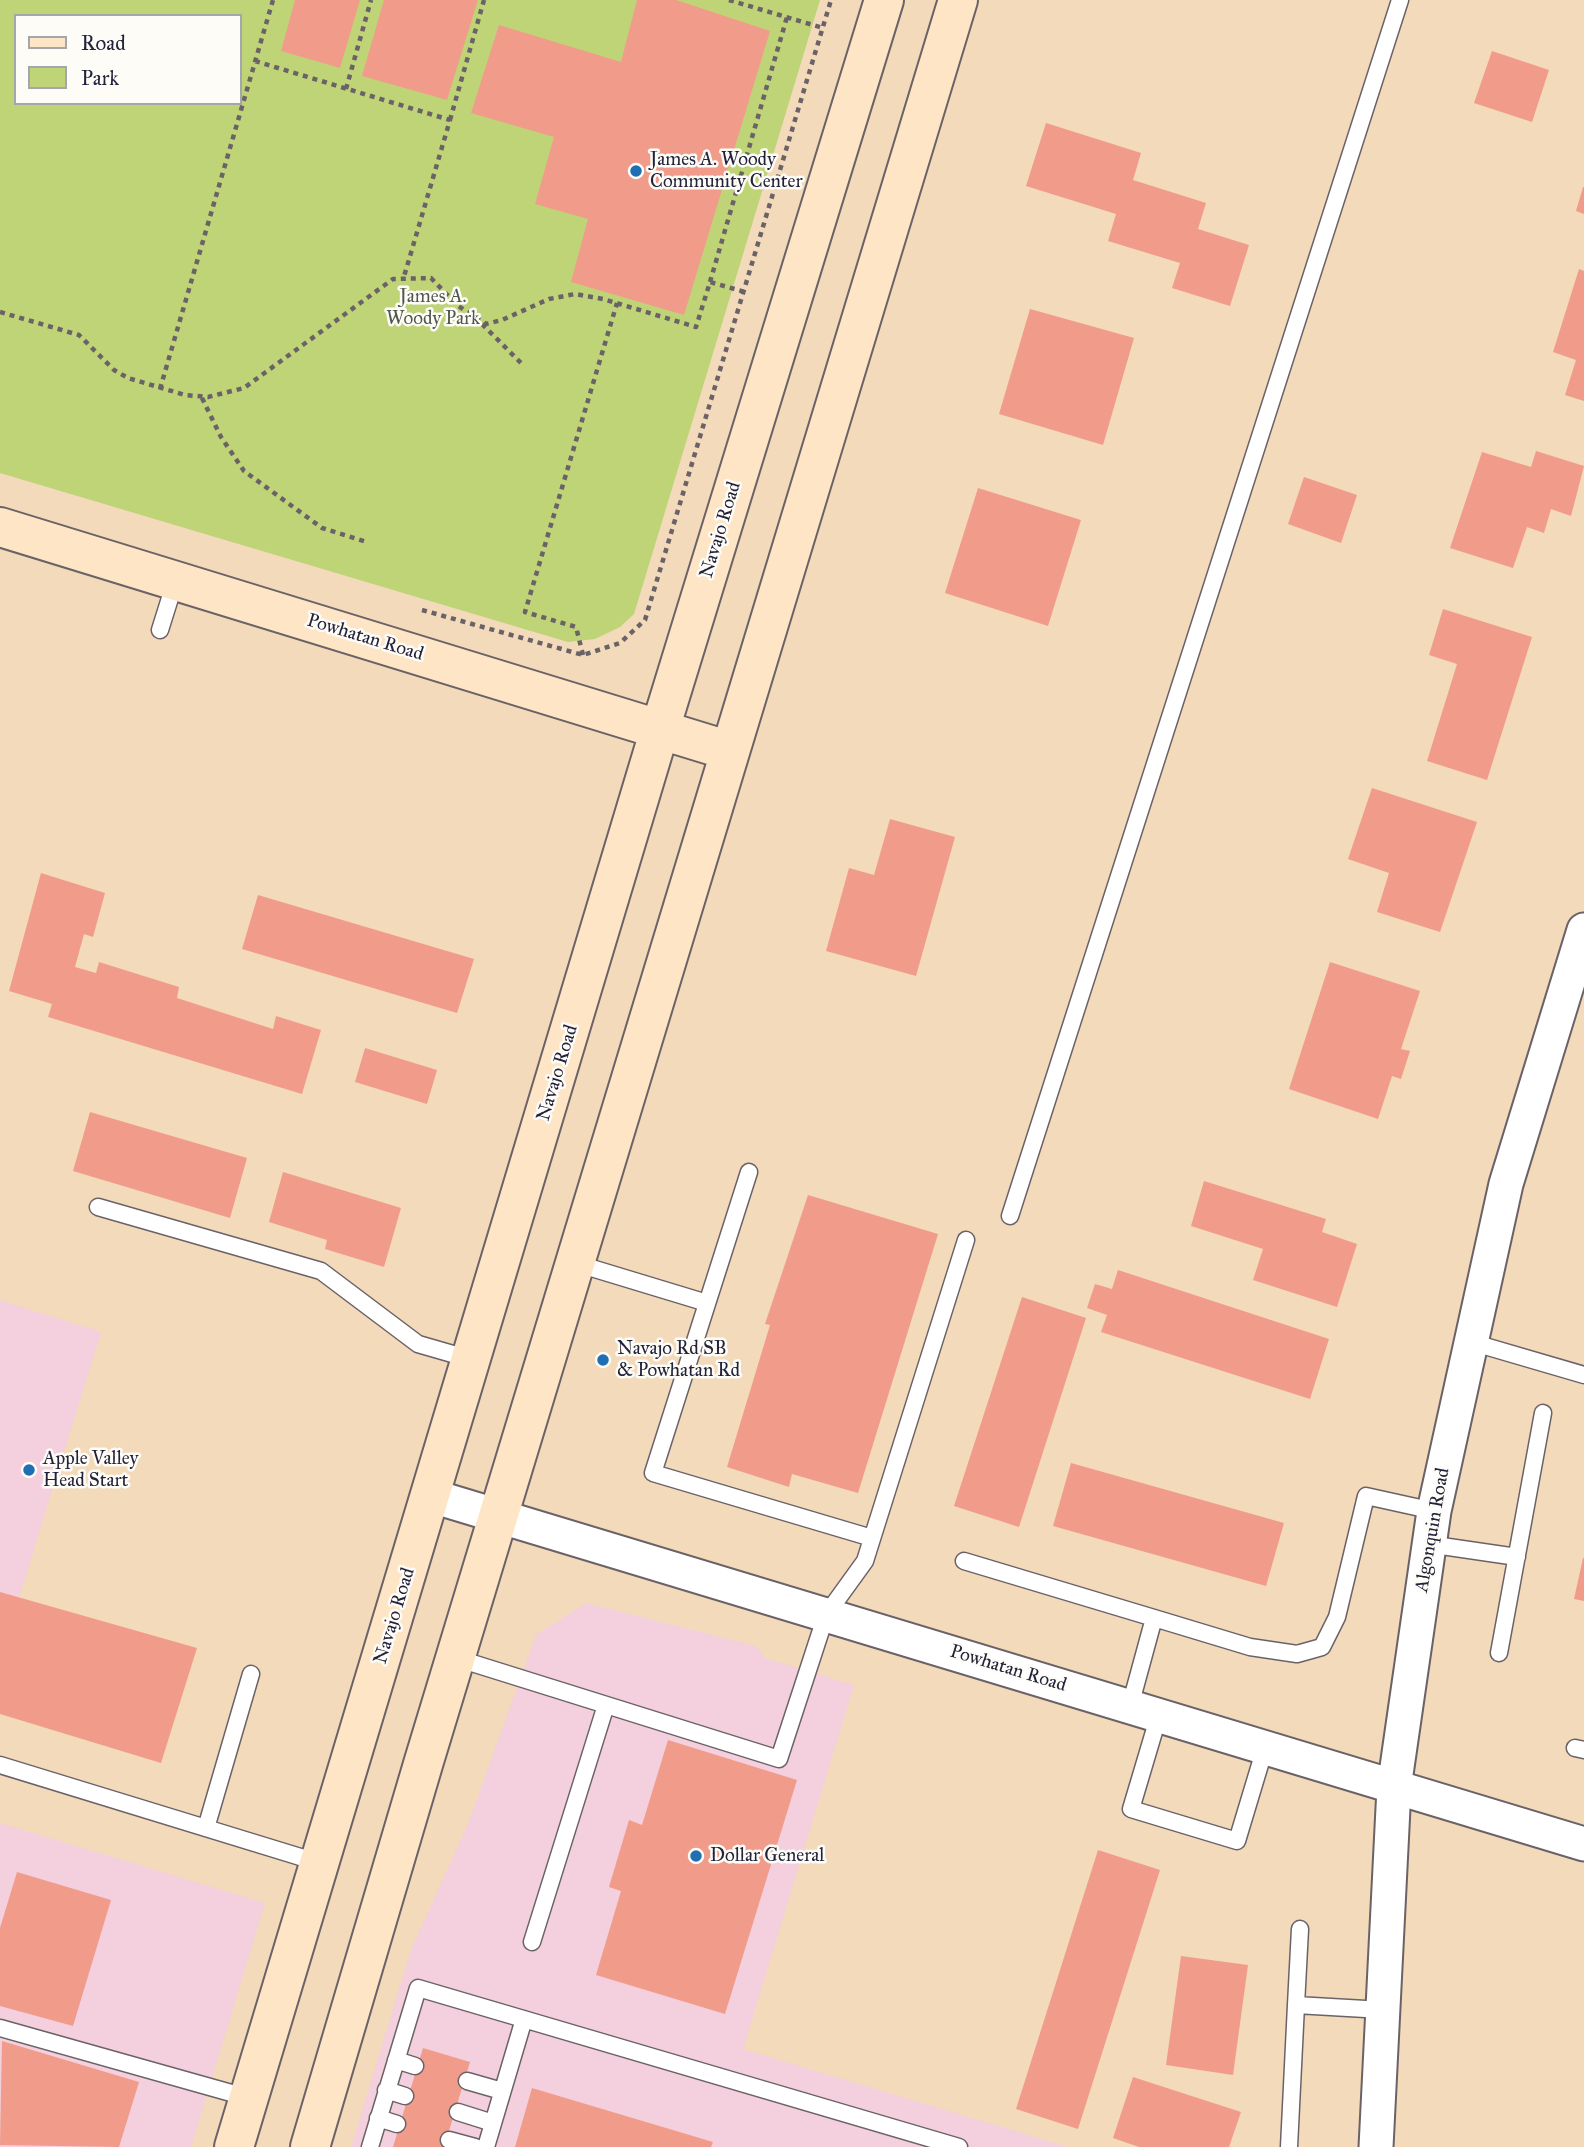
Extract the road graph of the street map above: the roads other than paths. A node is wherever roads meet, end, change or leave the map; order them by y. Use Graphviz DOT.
graph roads {
  1 [pos="884,0"];
  2 [pos="958,0"];
  3 [pos="1400,0"];
  4 [pos="0,527"];
  5 [pos="176,579"];
  6 [pos="160,630"];
  7 [pos="660,729"];
  8 [pos="730,751"];
  9 [pos="1584,930"];
  10 [pos="749,1171"];
  11 [pos="98,1207"];
  12 [pos="1010,1216"];
  13 [pos="966,1240"];
  14 [pos="575,1263"];
  15 [pos="707,1303"];
  16 [pos="1471,1342"];
  17 [pos="473,1359"];
  18 [pos="1584,1375"];
  19 [pos="1543,1413"];
  20 [pos="432,1496"];
  21 [pos="1434,1511"];
  22 [pos="499,1516"];
  23 [pos="872,1538"];
  24 [pos="1429,1544"];
  25 [pos="1517,1557"];
  26 [pos="964,1561"];
  27 [pos="826,1615"];
  28 [pos="1154,1618"];
  29 [pos="1499,1653"];
  30 [pos="456,1658"];
  31 [pos="251,1674"];
  32 [pos="606,1705"];
  33 [pos="1144,1710"];
  34 [pos="1265,1748"];
  35 [pos="0,1765"];
  36 [pos="1394,1788"];
  37 [pos="206,1828"];
  38 [pos="1584,1844"];
  39 [pos="320,1863"];
  40 [pos="1300,1929"];
  41 [pos="532,1942"];
  42 [pos="1296,2005"];
  43 [pos="1383,2010"];
  44 [pos="524,2019"];
  45 [pos="0,2028"];
  46 [pos="396,2060"];
  47 [pos="415,2066"];
  48 [pos="467,2081"];
  49 [pos="386,2090"];
  50 [pos="502,2091"];
  51 [pos="405,2096"];
  52 [pos="248,2098"];
  53 [pos="458,2112"];
  54 [pos="378,2118"];
  55 [pos="493,2123"];
  56 [pos="397,2124"];
  57 [pos="449,2140"];
  58 [pos="372,2146"];
  59 [pos="234,2147"];
  60 [pos="310,2147"];
  61 [pos="475,2147"];
  62 [pos="486,2147"];
  63 [pos="959,2147"];
  64 [pos="1289,2147"];
  65 [pos="1376,2147"];
  1 -- 7 [label="main road, Navajo Road"];
  2 -- 8 [label="main road"];
  3 -- 12 [label="lane"];
  4 -- 5 [label="main road, Powhatan Road"];
  5 -- 6 [label="lane"];
  5 -- 7 [label="main road, Powhatan Road"];
  7 -- 8 [label="main road, Powhatan Road"];
  7 -- 17 [label="main road, Navajo Road"];
  8 -- 14 [label="main road"];
  9 -- 16 [label="street, Algonquin Road"];
  10 -- 15 [label="lane"];
  11 -- 17 [label="lane"];
  13 -- 23 [label="lane"];
  14 -- 15 [label="lane"];
  14 -- 22 [label="main road"];
  15 -- 23 [label="lane"];
  16 -- 18 [label="lane"];
  16 -- 21 [label="street, Algonquin Road"];
  17 -- 20 [label="main road, Navajo Road"];
  19 -- 25 [label="lane"];
  20 -- 22 [label="street, Powhatan Road"];
  20 -- 39 [label="main road, Navajo Road"];
  21 -- 24 [label="street, Algonquin Road"];
  21 -- 28 [label="lane"];
  22 -- 27 [label="street, Powhatan Road"];
  22 -- 30 [label="main road"];
  23 -- 27 [label="lane"];
  24 -- 25 [label="lane"];
  24 -- 36 [label="street, Algonquin Road"];
  25 -- 29 [label="lane"];
  26 -- 28 [label="lane"];
  27 -- 32 [label="lane"];
  27 -- 33 [label="street, Powhatan Road"];
  28 -- 33 [label="lane"];
  30 -- 32 [label="lane"];
  30 -- 60 [label="main road"];
  31 -- 37 [label="lane"];
  32 -- 41 [label="lane"];
  33 -- 34 [label="street, Powhatan Road"];
  33 -- 34 [label="lane"];
  34 -- 36 [label="street, Powhatan Road"];
  35 -- 37 [label="lane"];
  36 -- 38 [label="street, Powhatan Road"];
  36 -- 43 [label="street, Algonquin Road"];
  37 -- 39 [label="lane"];
  39 -- 52 [label="main road, Navajo Road"];
  40 -- 42 [label="lane"];
  42 -- 43 [label="lane"];
  42 -- 64 [label="lane"];
  43 -- 65 [label="street, Algonquin Road"];
  44 -- 46 [label="lane"];
  44 -- 50 [label="lane"];
  44 -- 63 [label="lane"];
  45 -- 52 [label="lane"];
  46 -- 47 [label="lane"];
  46 -- 49 [label="lane"];
  48 -- 50 [label="lane"];
  49 -- 51 [label="lane"];
  49 -- 54 [label="lane"];
  50 -- 55 [label="lane"];
  52 -- 59 [label="main road, Navajo Road"];
  53 -- 55 [label="lane"];
  54 -- 56 [label="lane"];
  54 -- 58 [label="lane"];
  55 -- 62 [label="lane"];
  57 -- 61 [label="lane"];
}
